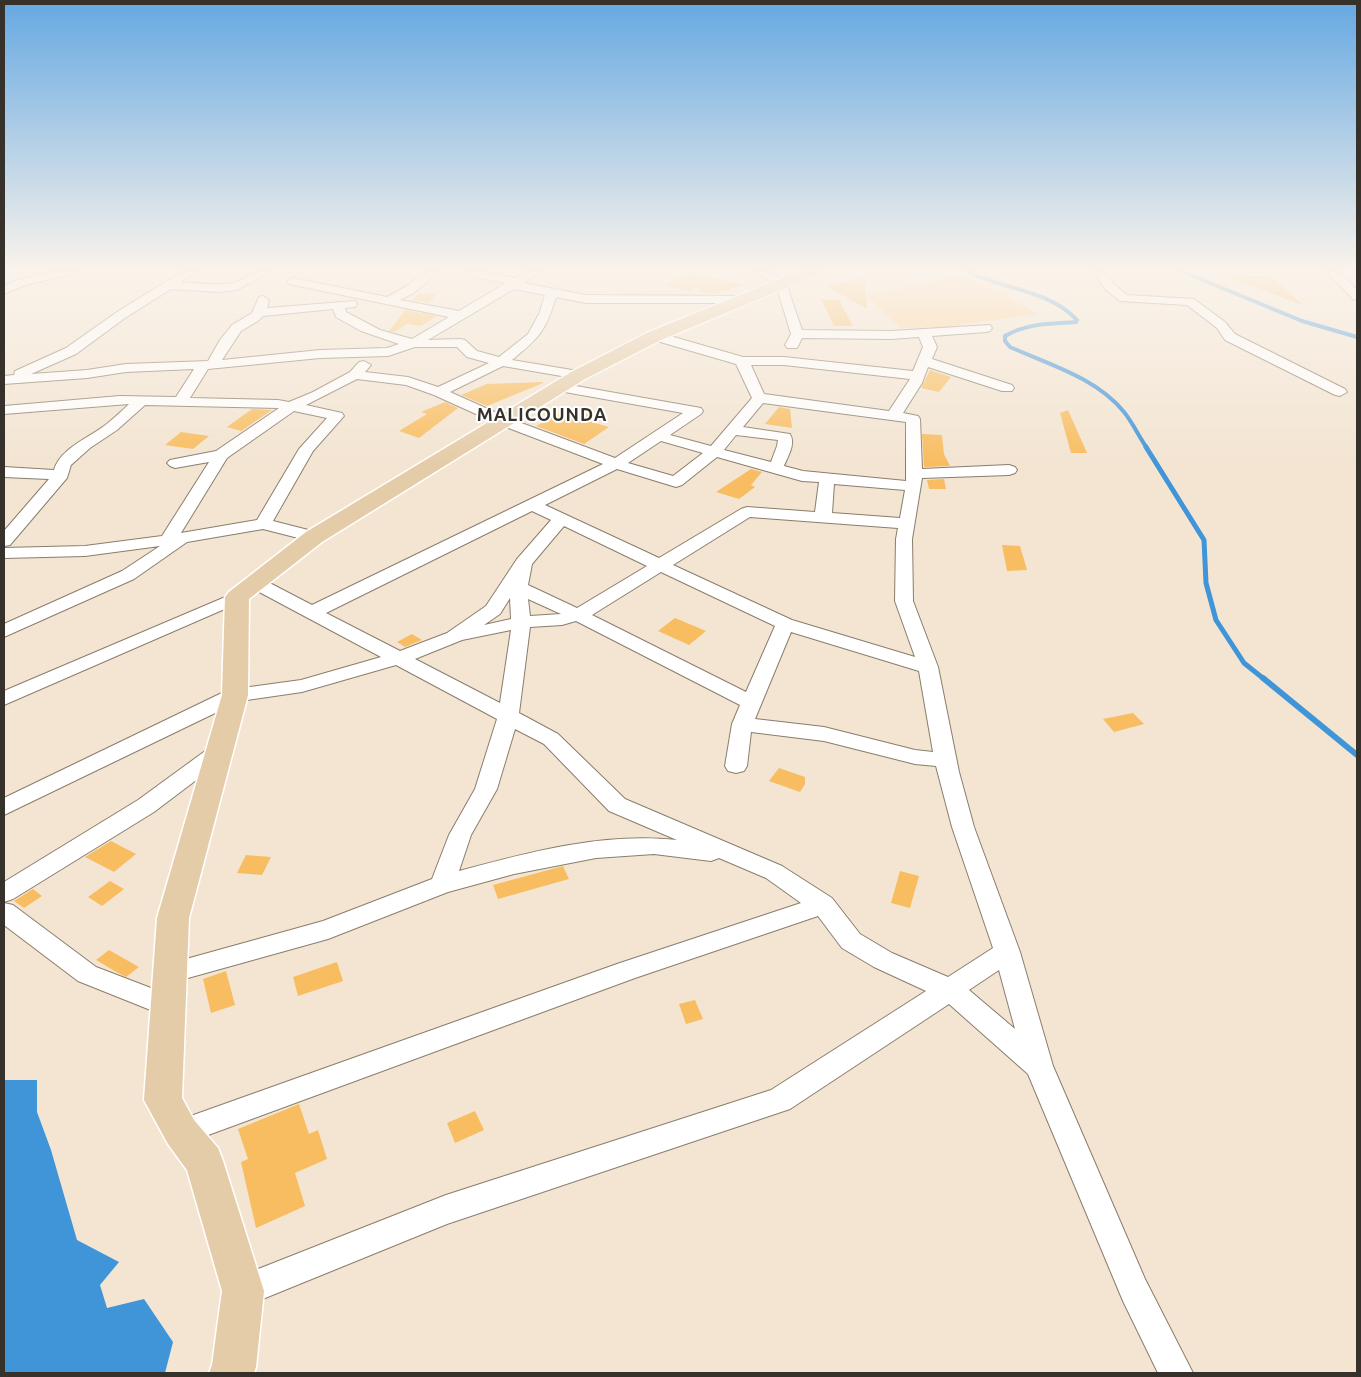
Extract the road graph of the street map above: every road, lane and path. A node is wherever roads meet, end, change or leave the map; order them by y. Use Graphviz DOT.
graph roads {
  1 [pos="93,335"];
  2 [pos="230,335"];
  3 [pos="387,335"];
  4 [pos="426,335"];
  5 [pos="533,335"];
  6 [pos="796,335"];
  7 [pos="925,335"];
  8 [pos="1229,335"];
  9 [pos="655,336"];
  10 [pos="414,343"];
  11 [pos="377,352"];
  12 [pos="742,361"];
  13 [pos="784,361"];
  14 [pos="924,361"];
  15 [pos="501,362"];
  16 [pos="208,364"];
  17 [pos="355,375"];
  18 [pos="579,375"];
  19 [pos="918,376"];
  20 [pos="5,380"];
  21 [pos="558,388"];
  22 [pos="1007,388"];
  23 [pos="439,392"];
  24 [pos="1340,392"];
  25 [pos="759,398"];
  26 [pos="141,401"];
  27 [pos="180,402"];
  28 [pos="292,406"];
  29 [pos="4,410"];
  30 [pos="894,416"];
  31 [pos="503,421"];
  32 [pos="732,430"];
  33 [pos="659,436"];
  34 [pos="715,451"];
  35 [pos="221,455"];
  36 [pos="175,463"];
  37 [pos="616,464"];
  38 [pos="776,468"];
  39 [pos="1008,470"];
  40 [pos="4,472"];
  41 [pos="61,474"];
  42 [pos="827,478"];
  43 [pos="914,480"];
  44 [pos="532,505"];
  45 [pos="823,518"];
  46 [pos="561,519"];
  47 [pos="262,524"];
  48 [pos="907,524"];
  49 [pos="314,537"];
  50 [pos="176,539"];
  51 [pos="4,541"];
  52 [pos="4,553"];
  53 [pos="659,565"];
  54 [pos="514,586"];
  55 [pos="245,590"];
  56 [pos="311,612"];
  57 [pos="578,615"];
  58 [pos="521,622"];
  59 [pos="785,624"];
  60 [pos="4,631"];
  61 [pos="454,637"];
  62 [pos="400,658"];
  63 [pos="928,666"];
  64 [pos="235,696"];
  65 [pos="4,699"];
  66 [pos="750,702"];
  67 [pos="508,718"];
  68 [pos="742,724"];
  69 [pos="220,751"];
  70 [pos="947,760"];
  71 [pos="736,766"];
  72 [pos="4,807"];
  73 [pos="732,854"];
  74 [pos="442,885"];
  75 [pos="4,894"];
  76 [pos="824,905"];
  77 [pos="4,912"];
  78 [pos="1007,952"];
  79 [pos="170,973"];
  80 [pos="951,990"];
  81 [pos="168,1006"];
  82 [pos="1039,1066"];
  83 [pos="181,1132"];
  84 [pos="242,1291"];
  85 [pos="231,1373"];
  86 [pos="1176,1373"];
  1 -- 20 [label="street"];
  2 -- 16 [label="street"];
  3 -- 10 [label="street"];
  4 -- 10 [label="street"];
  5 -- 15 [label="street"];
  6 -- 13 [label="street"];
  7 -- 14 [label="street"];
  8 -- 24 [label="street"];
  9 -- 12 [label="street"];
  9 -- 18 [label="main road"];
  10 -- 11 [label="street"];
  10 -- 15 [label="street"];
  11 -- 16 [label="street"];
  11 -- 17 [label="street"];
  12 -- 13 [label="street"];
  12 -- 25 [label="street"];
  13 -- 19 [label="street"];
  14 -- 19 [label="street"];
  14 -- 22 [label="street"];
  15 -- 18 [label="street"];
  15 -- 23 [label="street"];
  16 -- 20 [label="street"];
  16 -- 27 [label="street"];
  17 -- 23 [label="street"];
  17 -- 28 [label="street"];
  18 -- 21 [label="main road"];
  19 -- 30 [label="street"];
  21 -- 31 [label="main road"];
  21 -- 33 [label="street"];
  23 -- 31 [label="street"];
  25 -- 30 [label="street"];
  25 -- 32 [label="street"];
  26 -- 27 [label="street"];
  26 -- 29 [label="street"];
  26 -- 41 [label="street"];
  27 -- 28 [label="street"];
  28 -- 35 [label="street"];
  28 -- 47 [label="street"];
  30 -- 43 [label="street"];
  31 -- 37 [label="street"];
  31 -- 49 [label="main road"];
  32 -- 34 [label="street"];
  32 -- 38 [label="street"];
  33 -- 34 [label="street"];
  33 -- 37 [label="street"];
  34 -- 37 [label="street"];
  34 -- 38 [label="street"];
  35 -- 36 [label="street"];
  35 -- 50 [label="street"];
  37 -- 44 [label="street"];
  38 -- 42 [label="street"];
  39 -- 43 [label="street"];
  40 -- 41 [label="street"];
  41 -- 51 [label="street"];
  42 -- 43 [label="street"];
  42 -- 45 [label="street"];
  43 -- 48 [label="street"];
  44 -- 46 [label="street"];
  44 -- 56 [label="street"];
  45 -- 48 [label="street"];
  45 -- 53 [label="street"];
  46 -- 53 [label="street"];
  46 -- 54 [label="street"];
  47 -- 49 [label="street"];
  47 -- 50 [label="street"];
  48 -- 63 [label="street"];
  49 -- 55 [label="main road"];
  50 -- 52 [label="street"];
  50 -- 60 [label="street"];
  53 -- 57 [label="street"];
  53 -- 59 [label="street"];
  54 -- 57 [label="street"];
  54 -- 58 [label="street"];
  54 -- 61 [label="street"];
  55 -- 56 [label="street"];
  55 -- 64 [label="main road"];
  55 -- 65 [label="street"];
  56 -- 62 [label="street"];
  57 -- 58 [label="street"];
  57 -- 66 [label="street"];
  58 -- 61 [label="street"];
  58 -- 67 [label="street"];
  59 -- 63 [label="street"];
  59 -- 66 [label="street"];
  61 -- 62 [label="street"];
  62 -- 64 [label="street"];
  62 -- 67 [label="street"];
  63 -- 70 [label="street"];
  64 -- 69 [label="main road"];
  64 -- 72 [label="street"];
  66 -- 68 [label="street"];
  67 -- 73 [label="street"];
  67 -- 74 [label="street"];
  68 -- 70 [label="street"];
  68 -- 71 [label="street"];
  69 -- 75 [label="street"];
  69 -- 79 [label="main road"];
  70 -- 78 [label="street"];
  73 -- 74 [label="street"];
  73 -- 76 [label="street"];
  74 -- 79 [label="street"];
  76 -- 80 [label="street"];
  76 -- 83 [label="street"];
  77 -- 81 [label="street"];
  78 -- 80 [label="street"];
  78 -- 82 [label="street"];
  79 -- 81 [label="main road"];
  80 -- 82 [label="street"];
  80 -- 84 [label="street"];
  81 -- 83 [label="main road"];
  82 -- 86 [label="street"];
  83 -- 84 [label="main road"];
  84 -- 85 [label="main road"];
}
